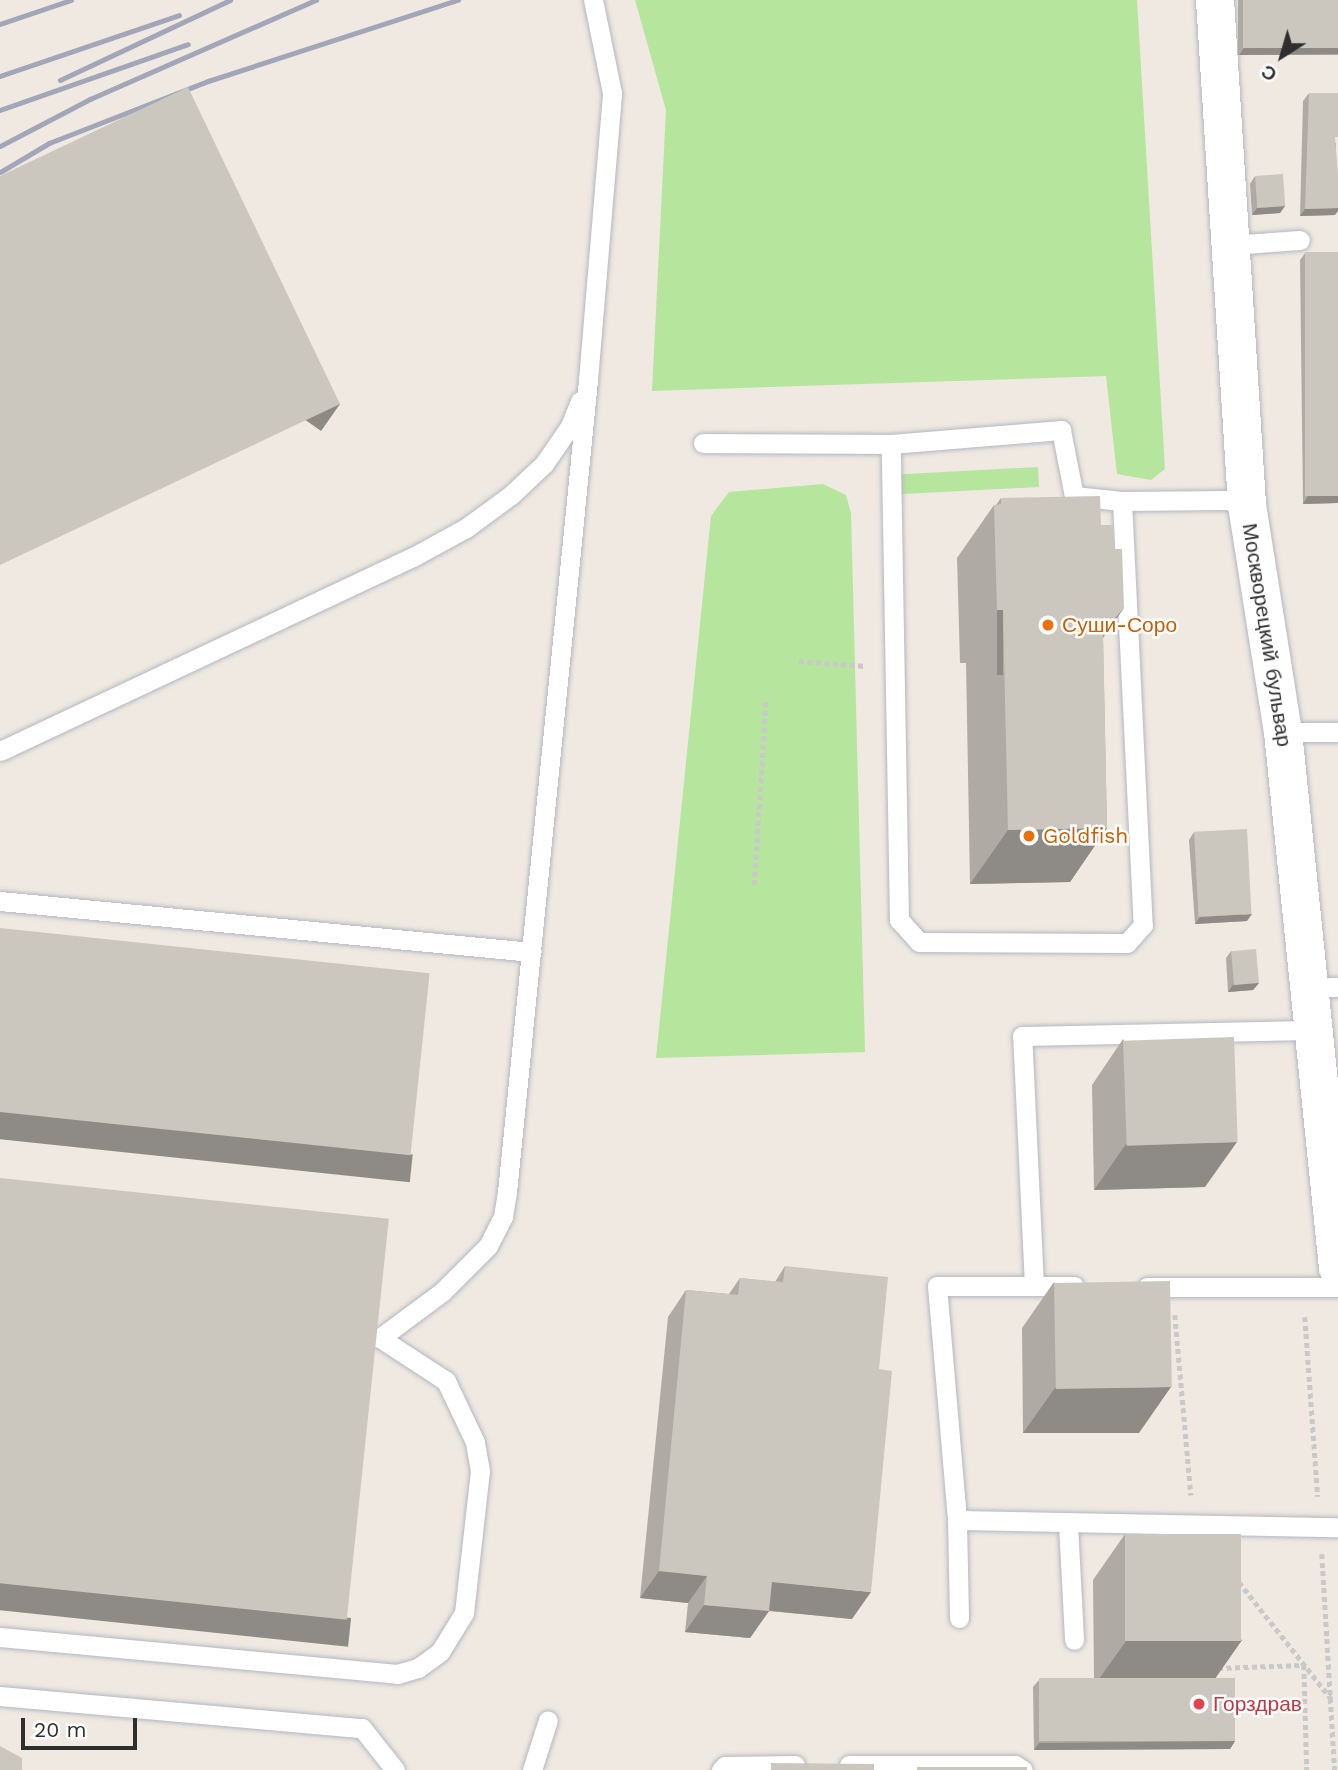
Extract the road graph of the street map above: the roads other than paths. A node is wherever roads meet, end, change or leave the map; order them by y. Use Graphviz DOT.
graph roads {
  1 [pos="593,0"];
  2 [pos="1215,0"];
  3 [pos="1300,240"];
  4 [pos="1230,245"];
  5 [pos="588,380"];
  6 [pos="703,443"];
  7 [pos="891,444"];
  8 [pos="1122,501"];
  9 [pos="1247,505"];
  10 [pos="1283,732"];
  11 [pos="1338,732"];
  12 [pos="0,751"];
  13 [pos="0,901"];
  14 [pos="532,952"];
  15 [pos="1322,988"];
  16 [pos="1310,1030"];
  17 [pos="1338,1268"];
  18 [pos="1034,1286"];
  19 [pos="1089,1286"];
  20 [pos="1131,1287"];
  21 [pos="1338,1287"];
  22 [pos="957,1521"];
  23 [pos="1068,1524"];
  24 [pos="1338,1527"];
  25 [pos="959,1618"];
  26 [pos="0,1637"];
  27 [pos="1074,1640"];
  28 [pos="0,1696"];
  29 [pos="548,1720"];
  30 [pos="395,1770"];
  31 [pos="532,1770"];
  32 [pos="721,1770"];
  33 [pos="1023,1770"];
  1 -- 5 [label="lane"];
  2 -- 4 [label="street, Москворецкий бульвар"];
  3 -- 4 [label="lane"];
  4 -- 9 [label="street, Москворецкий бульвар"];
  5 -- 12 [label="lane"];
  5 -- 14 [label="lane"];
  6 -- 7 [label="lane"];
  7 -- 8 [label="lane"];
  7 -- 8 [label="lane"];
  8 -- 9 [label="lane"];
  9 -- 10 [label="street, Москворецкий бульвар"];
  10 -- 11 [label="lane"];
  10 -- 15 [label="street, Москворецкий бульвар"];
  13 -- 14 [label="lane"];
  14 -- 26 [label="lane"];
  15 -- 16 [label="street, Москворецкий бульвар"];
  16 -- 17 [label="street, Москворецкий бульвар"];
  16 -- 18 [label="lane"];
  18 -- 19 [label="lane"];
  18 -- 22 [label="lane"];
  20 -- 21 [label="lane"];
  22 -- 23 [label="lane"];
  22 -- 25 [label="lane"];
  23 -- 24 [label="lane"];
  23 -- 27 [label="lane"];
  28 -- 30 [label="lane"];
  29 -- 31 [label="lane"];
  32 -- 33 [label="lane"];
}
